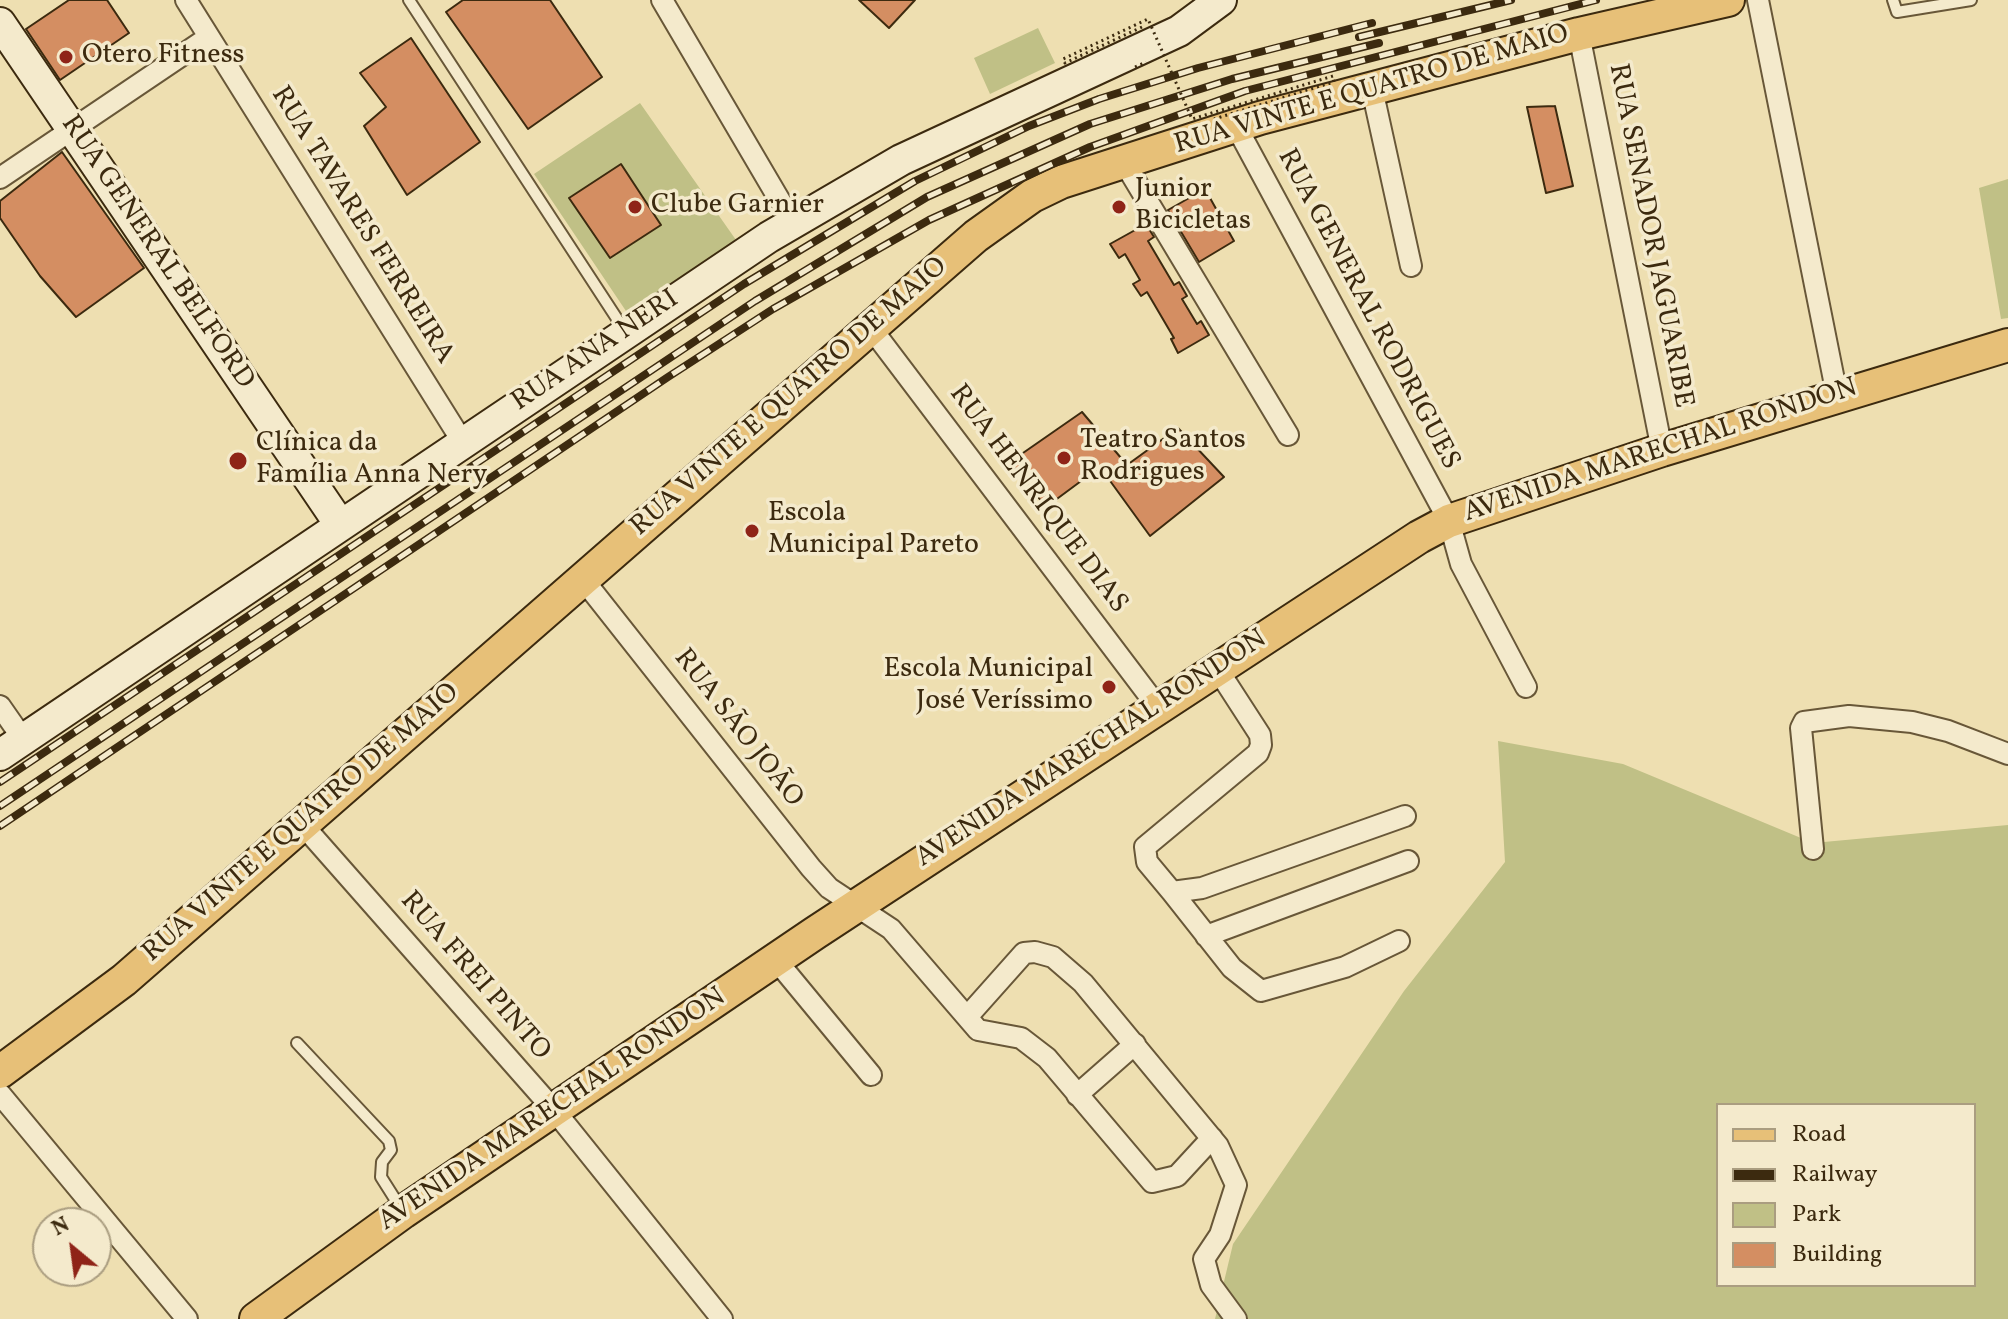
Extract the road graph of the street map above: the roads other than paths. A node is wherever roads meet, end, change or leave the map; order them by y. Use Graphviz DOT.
graph roads {
  1 [pos="186,0"];
  2 [pos="409,0"];
  3 [pos="662,0"];
  4 [pos="1221,0"];
  5 [pos="1728,0"];
  6 [pos="1758,0"];
  7 [pos="1893,0"];
  8 [pos="1971,0"];
  9 [pos="0,23"];
  10 [pos="1579,34"];
  11 [pos="209,37"];
  12 [pos="1372,89"];
  13 [pos="1225,122"];
  14 [pos="72,129"];
  15 [pos="1124,162"];
  16 [pos="0,178"];
  17 [pos="793,223"];
  18 [pos="1411,266"];
  19 [pos="871,328"];
  20 [pos="626,332"];
  21 [pos="2008,345"];
  22 [pos="1837,395"];
  23 [pos="1288,435"];
  24 [pos="462,441"];
  25 [pos="1662,450"];
  26 [pos="1449,521"];
  27 [pos="339,523"];
  28 [pos="582,578"];
  29 [pos="1216,667"];
  30 [pos="1526,687"];
  31 [pos="0,706"];
  32 [pos="1157,706"];
  33 [pos="11,747"];
  34 [pos="2008,754"];
  35 [pos="1405,816"];
  36 [pos="301,823"];
  37 [pos="1813,849"];
  38 [pos="1408,861"];
  39 [pos="1172,892"];
  40 [pos="855,907"];
  41 [pos="1206,936"];
  42 [pos="1399,941"];
  43 [pos="776,960"];
  44 [pos="967,1017"];
  45 [pos="297,1043"];
  46 [pos="1135,1044"];
  47 [pos="0,1072"];
  48 [pos="871,1075"];
  49 [pos="0,1094"];
  50 [pos="1077,1095"];
  51 [pos="554,1110"];
  52 [pos="1212,1138"];
  53 [pos="403,1212"];
  54 [pos="187,1319"];
  55 [pos="256,1319"];
  56 [pos="722,1319"];
  57 [pos="1236,1319"];
  1 -- 11 [label="street, RUA TAVARES FERREIRA"];
  2 -- 20 [label="lane"];
  3 -- 17 [label="street"];
  4 -- 17 [label="main road, RUA ANA NERI"];
  5 -- 10 [label="main road, RUA VINTE E QUATRO DE MAIO"];
  6 -- 22 [label="street"];
  7 -- 8 [label="lane"];
  9 -- 14 [label="main road, RUA GENERAL BELFORD"];
  10 -- 12 [label="main road, RUA VINTE E QUATRO DE MAIO"];
  10 -- 25 [label="street, RUA SENADOR JAGUARIBE"];
  11 -- 14 [label="street"];
  11 -- 24 [label="street, RUA TAVARES FERREIRA"];
  12 -- 13 [label="main road, RUA VINTE E QUATRO DE MAIO"];
  12 -- 18 [label="street"];
  13 -- 15 [label="main road, RUA VINTE E QUATRO DE MAIO"];
  13 -- 26 [label="street, RUA GENERAL RODRIGUES"];
  14 -- 16 [label="street"];
  14 -- 27 [label="main road, RUA GENERAL BELFORD"];
  15 -- 19 [label="main road, RUA VINTE E QUATRO DE MAIO"];
  15 -- 23 [label="street"];
  17 -- 20 [label="main road, RUA ANA NERI"];
  19 -- 28 [label="main road, RUA VINTE E QUATRO DE MAIO"];
  19 -- 32 [label="street, RUA HENRIQUE DIAS"];
  20 -- 24 [label="main road, RUA ANA NERI"];
  21 -- 22 [label="main road, AVENIDA MARECHAL RONDON"];
  22 -- 25 [label="main road, AVENIDA MARECHAL RONDON"];
  24 -- 27 [label="main road, RUA ANA NERI"];
  25 -- 26 [label="main road, AVENIDA MARECHAL RONDON"];
  26 -- 29 [label="main road, AVENIDA MARECHAL RONDON"];
  26 -- 30 [label="street, RUA GENERAL RODRIGUES"];
  27 -- 33 [label="main road, RUA ANA NERI"];
  28 -- 36 [label="main road, RUA VINTE E QUATRO DE MAIO"];
  28 -- 40 [label="street, RUA SÃO JOÃO"];
  29 -- 32 [label="main road, AVENIDA MARECHAL RONDON"];
  29 -- 39 [label="street"];
  31 -- 33 [label="street"];
  32 -- 40 [label="main road, AVENIDA MARECHAL RONDON"];
  34 -- 37 [label="street"];
  35 -- 39 [label="street"];
  36 -- 47 [label="main road, RUA VINTE E QUATRO DE MAIO"];
  36 -- 51 [label="street, RUA FREI PINTO"];
  38 -- 41 [label="street"];
  39 -- 41 [label="street"];
  40 -- 43 [label="main road, AVENIDA MARECHAL RONDON"];
  40 -- 44 [label="street, RUA SÃO JOÃO"];
  41 -- 42 [label="street"];
  43 -- 48 [label="street"];
  43 -- 51 [label="main road, AVENIDA MARECHAL RONDON"];
  44 -- 46 [label="street"];
  44 -- 50 [label="street"];
  45 -- 53 [label="lane"];
  46 -- 50 [label="street"];
  46 -- 52 [label="street"];
  49 -- 54 [label="street"];
  50 -- 52 [label="street"];
  51 -- 53 [label="main road, AVENIDA MARECHAL RONDON"];
  51 -- 56 [label="street, RUA FREI PINTO"];
  52 -- 57 [label="street"];
  53 -- 55 [label="main road, AVENIDA MARECHAL RONDON"];
}
